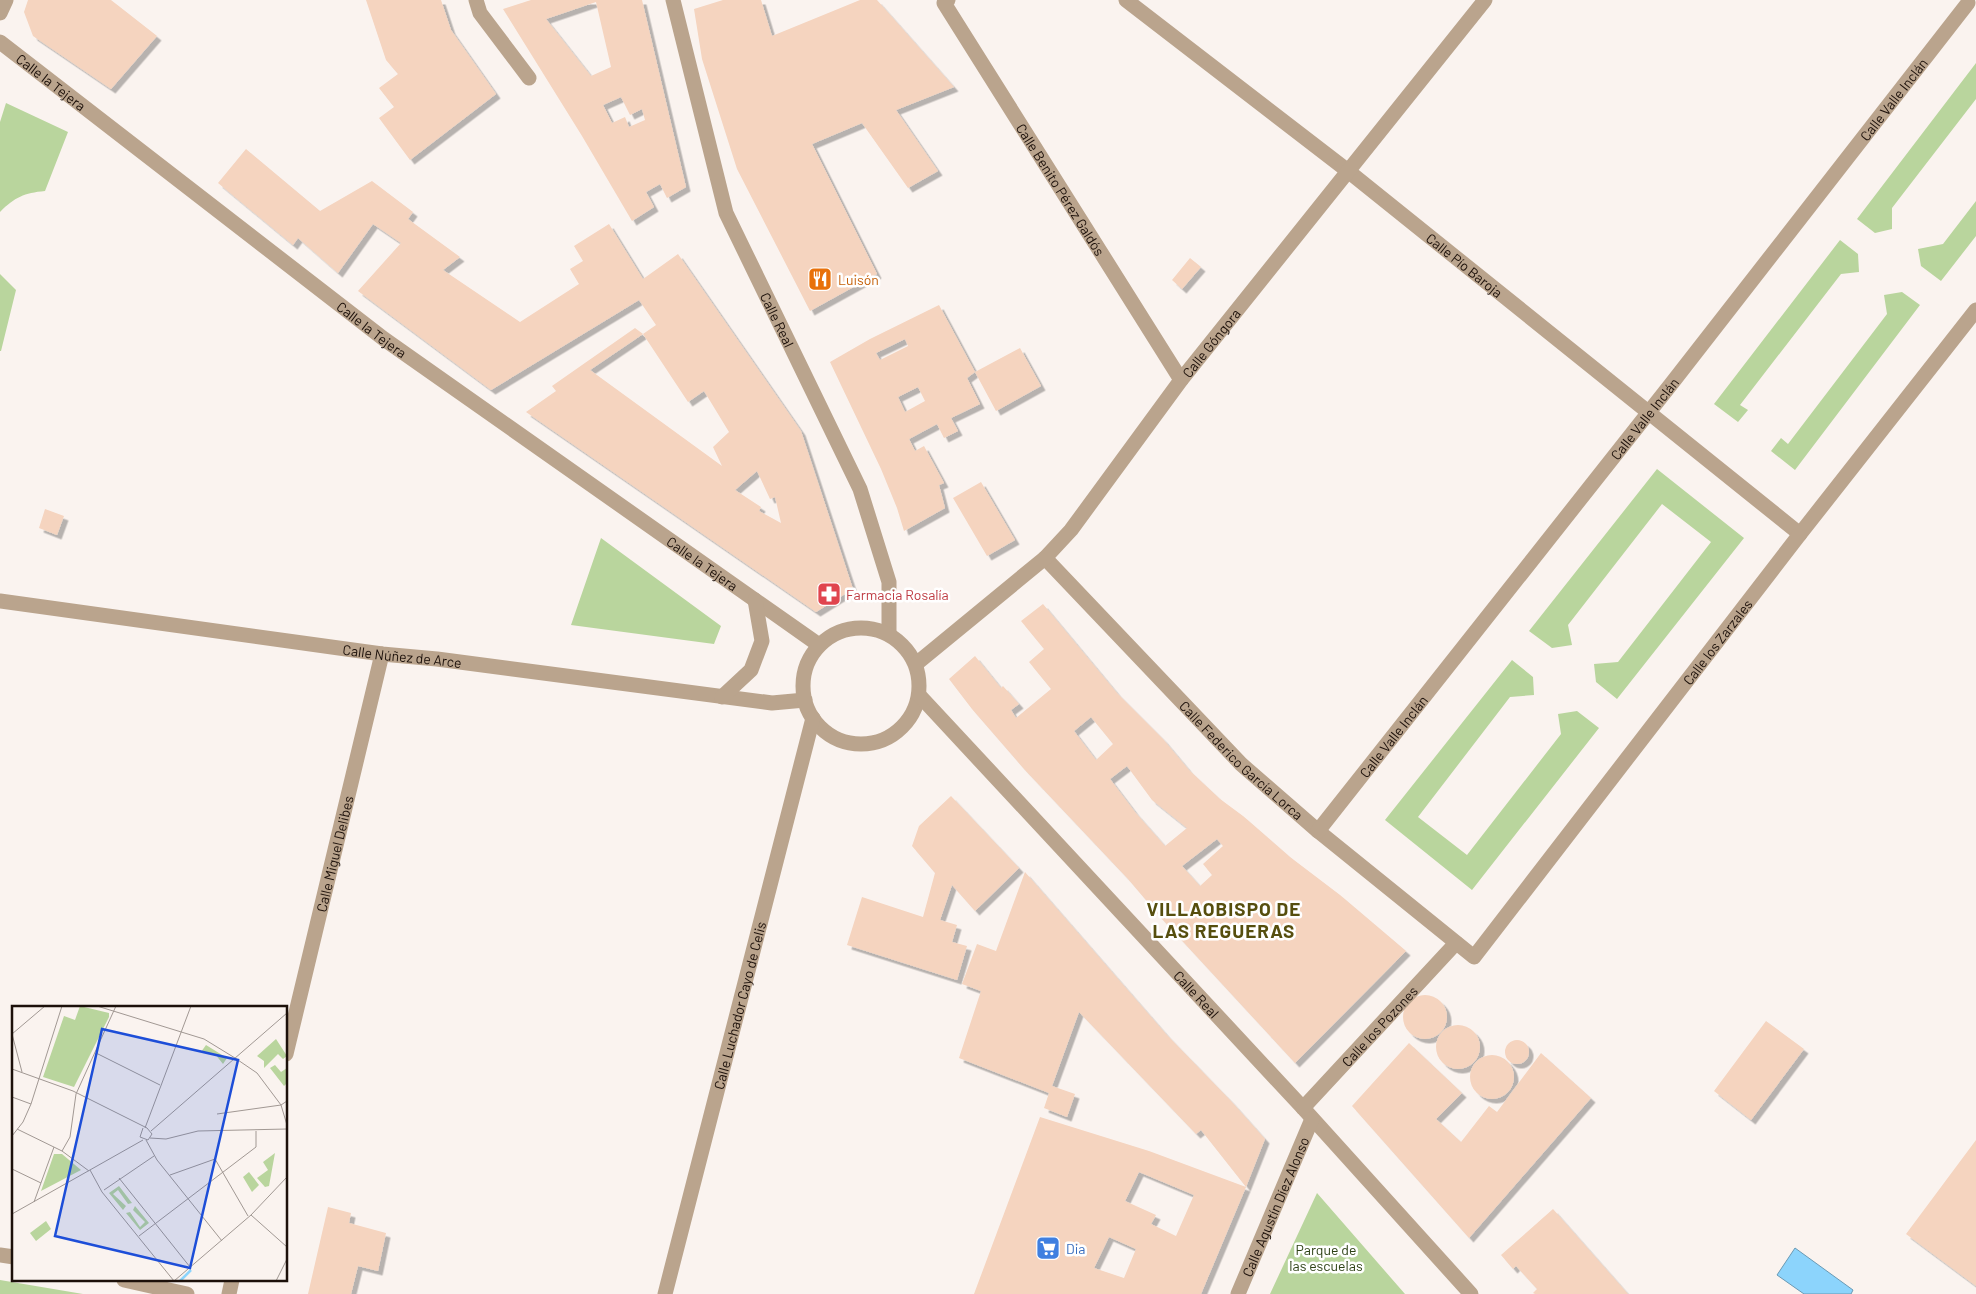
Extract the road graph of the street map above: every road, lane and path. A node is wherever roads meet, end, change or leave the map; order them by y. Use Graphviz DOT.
graph roads {
  1 [pos="6,0"];
  2 [pos="476,0"];
  3 [pos="673,0"];
  4 [pos="948,0"];
  5 [pos="1126,0"];
  6 [pos="1485,0"];
  7 [pos="1970,4"];
  8 [pos="0,13"];
  9 [pos="0,42"];
  10 [pos="529,78"];
  11 [pos="1348,171"];
  12 [pos="1976,310"];
  13 [pos="1181,380"];
  14 [pos="1648,413"];
  15 [pos="1800,534"];
  16 [pos="1046,558"];
  17 [pos="755,600"];
  18 [pos="0,601"];
  19 [pos="889,634"];
  20 [pos="819,645"];
  21 [pos="382,654"];
  22 [pos="916,664"];
  23 [pos="919,696"];
  24 [pos="722,697"];
  25 [pos="804,700"];
  26 [pos="813,718"];
  27 [pos="1318,831"];
  28 [pos="1456,943"];
  29 [pos="288,1046"];
  30 [pos="1307,1114"];
  31 [pos="133,1282"];
  32 [pos="187,1294"];
  33 [pos="665,1294"];
  34 [pos="1238,1294"];
  35 [pos="1471,1294"];
  1 -- 8 [label="street"];
  2 -- 10 [label="street"];
  3 -- 19 [label="street, Calle Real"];
  4 -- 13 [label="street, Calle Benito Pérez Galdós"];
  5 -- 11 [label="street, Calle Pío Baroja"];
  6 -- 11 [label="street, Calle Góngora"];
  7 -- 14 [label="street, Calle Valle Inclán"];
  9 -- 17 [label="street, Calle la Tejera"];
  11 -- 13 [label="street, Calle Góngora"];
  11 -- 14 [label="street, Calle Pío Baroja"];
  12 -- 15 [label="street, Calle los Zarzales"];
  13 -- 16 [label="street, Calle Góngora"];
  14 -- 15 [label="street, Calle Pío Baroja"];
  14 -- 27 [label="street, Calle Valle Inclán"];
  15 -- 28 [label="street, Calle los Zarzales"];
  16 -- 22 [label="street, Calle Góngora"];
  16 -- 27 [label="street, Calle Federico García Lorca"];
  17 -- 20 [label="street, Calle la Tejera"];
  17 -- 24 [label="street"];
  18 -- 21 [label="street, Calle Núñez de Arce"];
  19 -- 20 [label="street"];
  19 -- 22 [label="street"];
  20 -- 25 [label="street"];
  21 -- 24 [label="street, Calle Núñez de Arce"];
  21 -- 29 [label="street, Calle Miguel Delibes"];
  22 -- 23 [label="street"];
  23 -- 26 [label="street"];
  23 -- 30 [label="street, Calle Real"];
  24 -- 25 [label="street, Calle Núñez de Arce"];
  25 -- 26 [label="street"];
  26 -- 33 [label="street, Calle Luchador Cayo de Celis"];
  27 -- 28 [label="street, Calle Federico García Lorca"];
  28 -- 30 [label="street, Calle los Pozones"];
  30 -- 34 [label="street, Calle Agustín Díez Alonso"];
  30 -- 35 [label="street, Calle Real"];
  31 -- 32 [label="street"];
}
